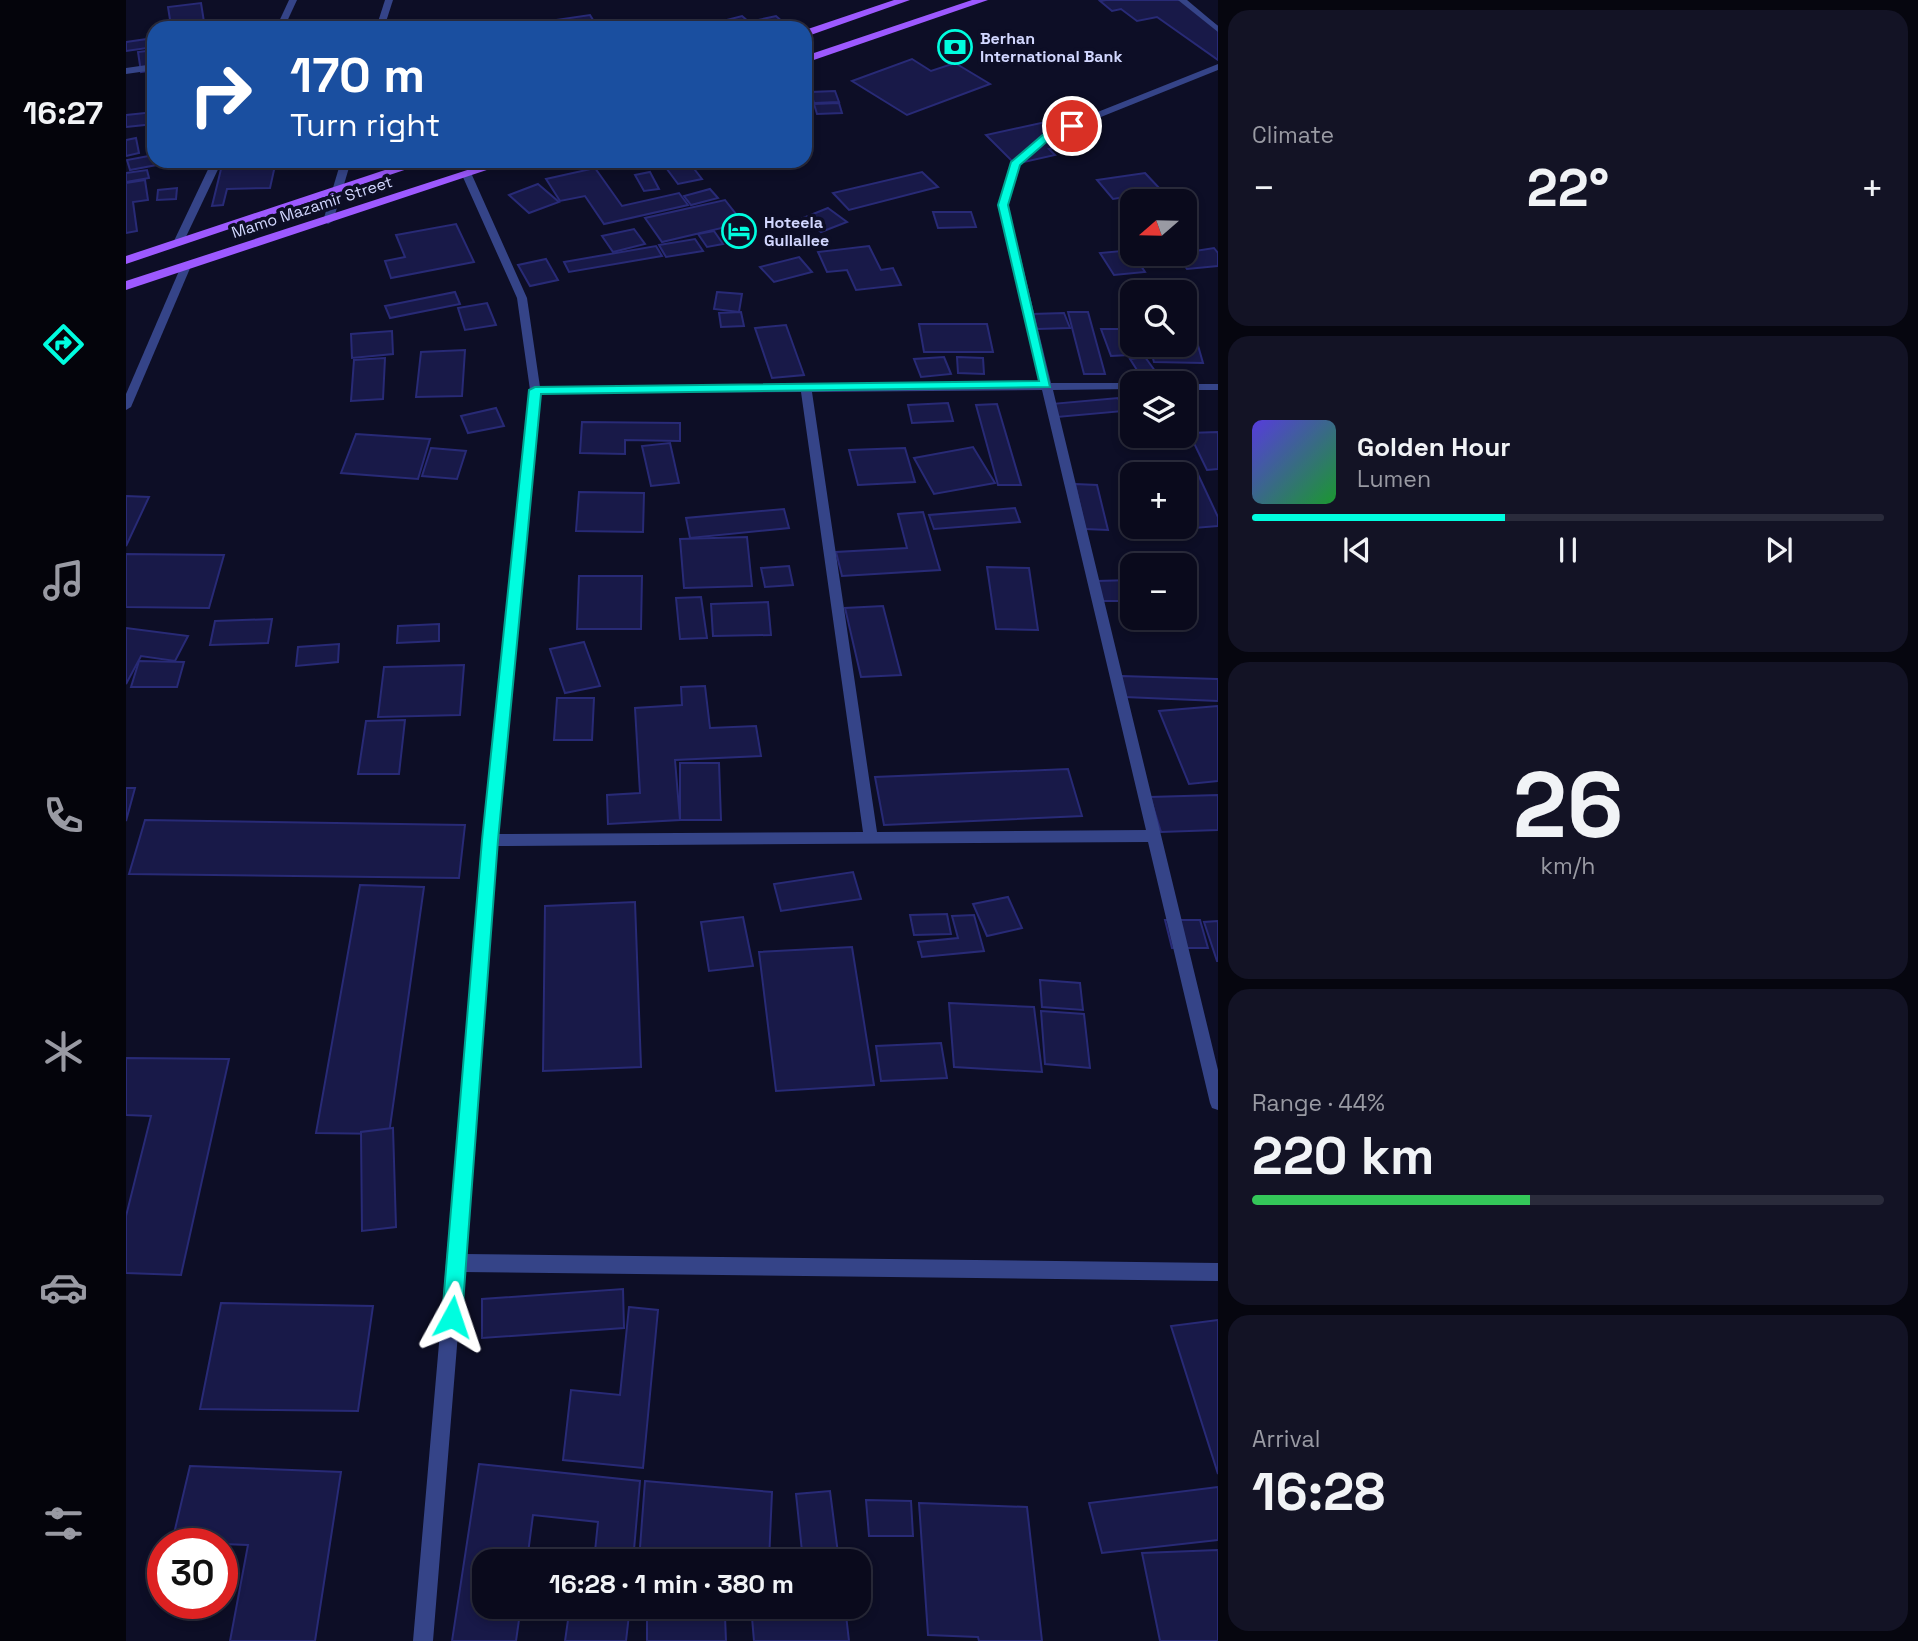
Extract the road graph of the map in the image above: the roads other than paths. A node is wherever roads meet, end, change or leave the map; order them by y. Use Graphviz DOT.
graph roads {
  1 [pos="293,0"];
  2 [pos="389,0"];
  3 [pos="905,0"];
  4 [pos="983,0"];
  5 [pos="1182,0"];
  6 [pos="283,21"];
  7 [pos="382,21"];
  8 [pos="1218,30"];
  9 [pos="812,32"];
  10 [pos="812,58"];
  11 [pos="147,67"];
  12 [pos="1218,67"];
  13 [pos="126,71"];
  14 [pos="214,168"];
  15 [pos="344,168"];
  16 [pos="404,168"];
  17 [pos="488,168"];
  18 [pos="467,175"];
  19 [pos="338,190"];
  20 [pos="328,221"];
  21 [pos="178,243"];
  22 [pos="126,260"];
  23 [pos="186,266"];
  24 [pos="126,286"];
  25 [pos="1046,384"];
  26 [pos="1120,386"];
  27 [pos="806,387"];
  28 [pos="1197,387"];
  29 [pos="1218,387"];
  30 [pos="535,390"];
  31 [pos="126,407"];
  32 [pos="871,836"];
  33 [pos="1154,836"];
  34 [pos="490,840"];
  35 [pos="1218,1103"];
  36 [pos="457,1262"];
  37 [pos="1218,1272"];
  38 [pos="423,1641"];
  1 -- 6 [label="street"];
  2 -- 7 [label="street"];
  3 -- 9 [label="main road"];
  4 -- 10 [label="main road"];
  5 -- 8 [label="street"];
  11 -- 13 [label="street"];
  12 -- 25 [label="street"];
  14 -- 21 [label="street"];
  15 -- 19 [label="street"];
  16 -- 19 [label="main road, Mamo Mazamir Street"];
  17 -- 18 [label="main road, Mamo Mazamir Street"];
  18 -- 20 [label="main road, Mamo Mazamir Street"];
  18 -- 30 [label="street"];
  19 -- 20 [label="street"];
  19 -- 21 [label="main road, Mamo Mazamir Street"];
  20 -- 23 [label="main road, Mamo Mazamir Street"];
  21 -- 22 [label="main road, Mamo Mazamir Street"];
  23 -- 24 [label="main road, Mamo Mazamir Street"];
  23 -- 31 [label="street"];
  25 -- 26 [label="street"];
  25 -- 27 [label="street"];
  25 -- 33 [label="street"];
  27 -- 30 [label="street"];
  27 -- 32 [label="street"];
  28 -- 29 [label="street"];
  30 -- 34 [label="street"];
  32 -- 33 [label="street"];
  32 -- 34 [label="street"];
  33 -- 35 [label="street"];
  34 -- 36 [label="street"];
  36 -- 37 [label="street"];
  36 -- 38 [label="street"];
}
